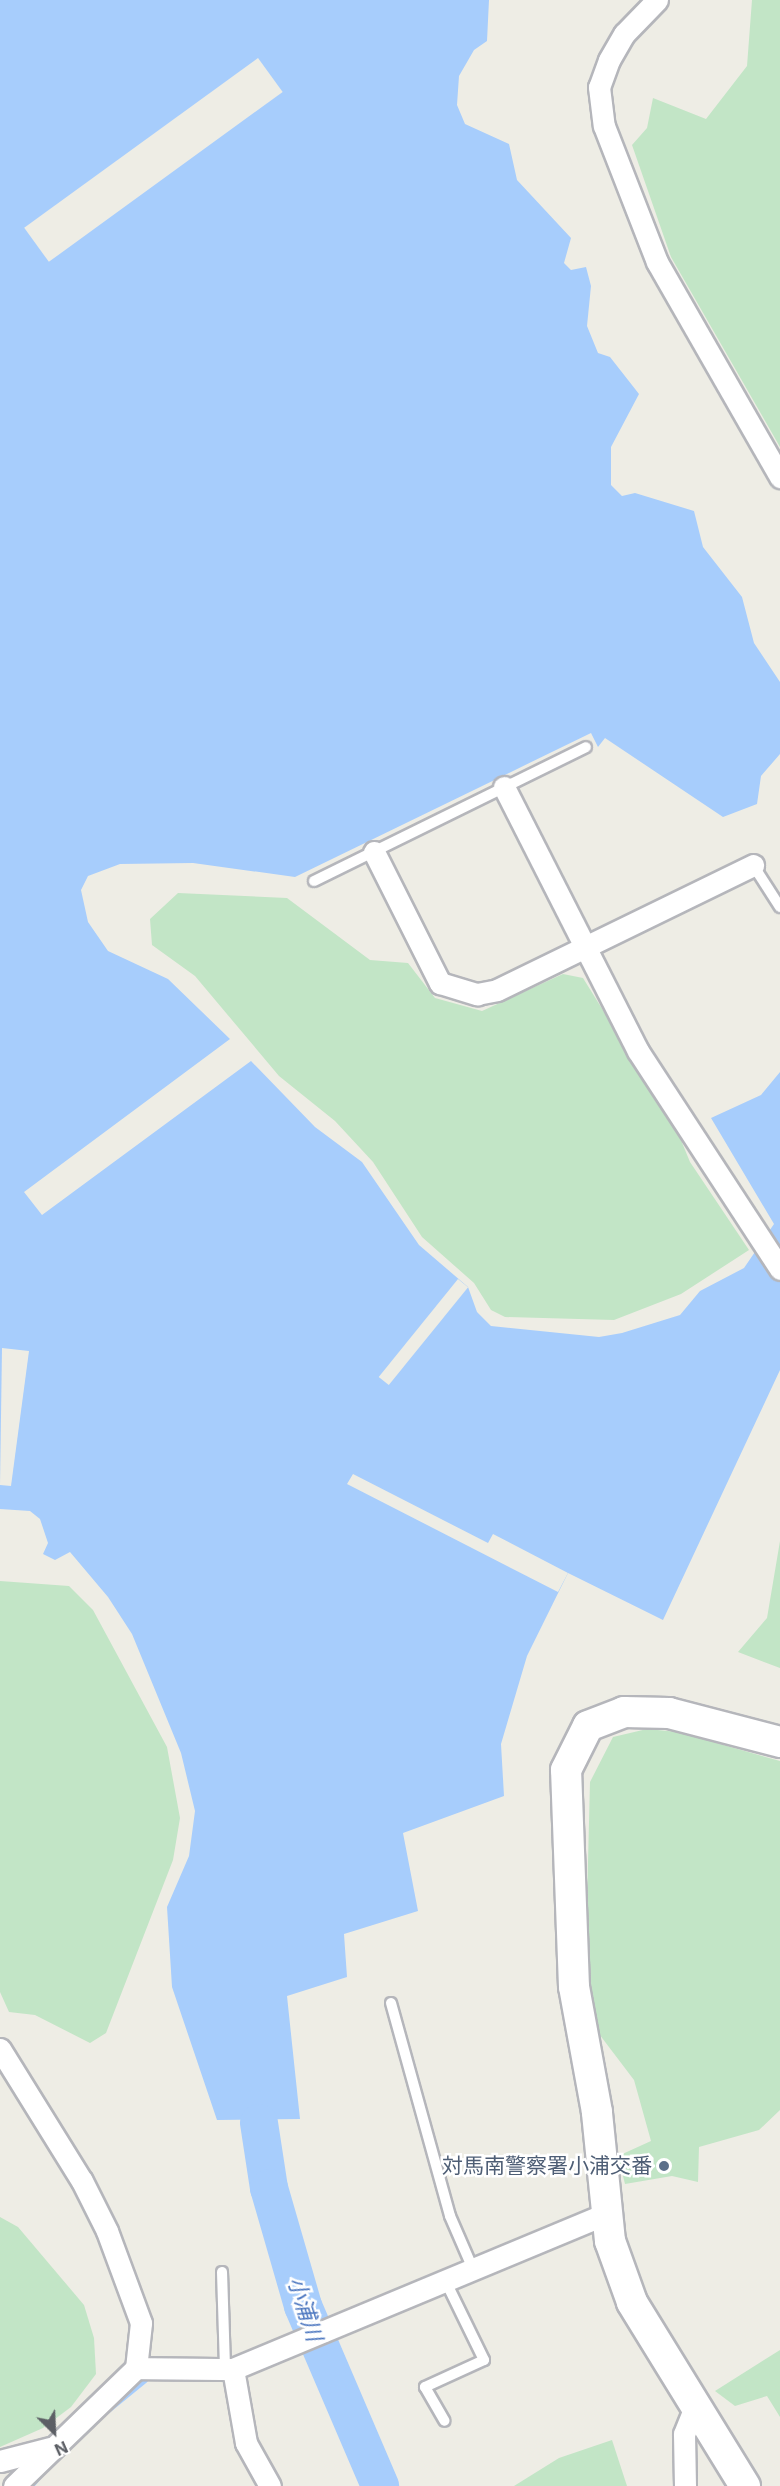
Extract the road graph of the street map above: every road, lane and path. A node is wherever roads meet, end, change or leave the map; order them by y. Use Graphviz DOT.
graph roads {
  1 [pos="657,0"];
  2 [pos="780,477"];
  3 [pos="586,747"];
  4 [pos="504,787"];
  5 [pos="374,852"];
  6 [pos="753,865"];
  7 [pos="314,881"];
  8 [pos="780,907"];
  9 [pos="583,947"];
  10 [pos="780,1269"];
  11 [pos="780,1742"];
  12 [pos="391,2003"];
  13 [pos="0,2049"];
  14 [pos="606,2214"];
  15 [pos="473,2269"];
  16 [pos="222,2272"];
  17 [pos="445,2280"];
  18 [pos="136,2368"];
  19 [pos="229,2368"];
  20 [pos="696,2405"];
  21 [pos="445,2421"];
  22 [pos="50,2448"];
  23 [pos="0,2461"];
  24 [pos="14,2486"];
  25 [pos="270,2486"];
  26 [pos="685,2486"];
  27 [pos="745,2486"];
  1 -- 2 [label="street"];
  3 -- 4 [label="lane"];
  4 -- 5 [label="lane"];
  4 -- 9 [label="street"];
  5 -- 7 [label="lane"];
  5 -- 9 [label="street"];
  6 -- 8 [label="lane"];
  6 -- 9 [label="street"];
  9 -- 10 [label="street"];
  11 -- 14 [label="street"];
  12 -- 15 [label="lane"];
  13 -- 18 [label="street"];
  14 -- 15 [label="street"];
  14 -- 20 [label="street"];
  15 -- 17 [label="street"];
  16 -- 19 [label="lane"];
  17 -- 19 [label="street"];
  17 -- 21 [label="lane"];
  18 -- 19 [label="street"];
  18 -- 22 [label="street"];
  19 -- 25 [label="street"];
  20 -- 26 [label="street"];
  20 -- 27 [label="street"];
  22 -- 23 [label="street"];
  22 -- 24 [label="street"];
}
